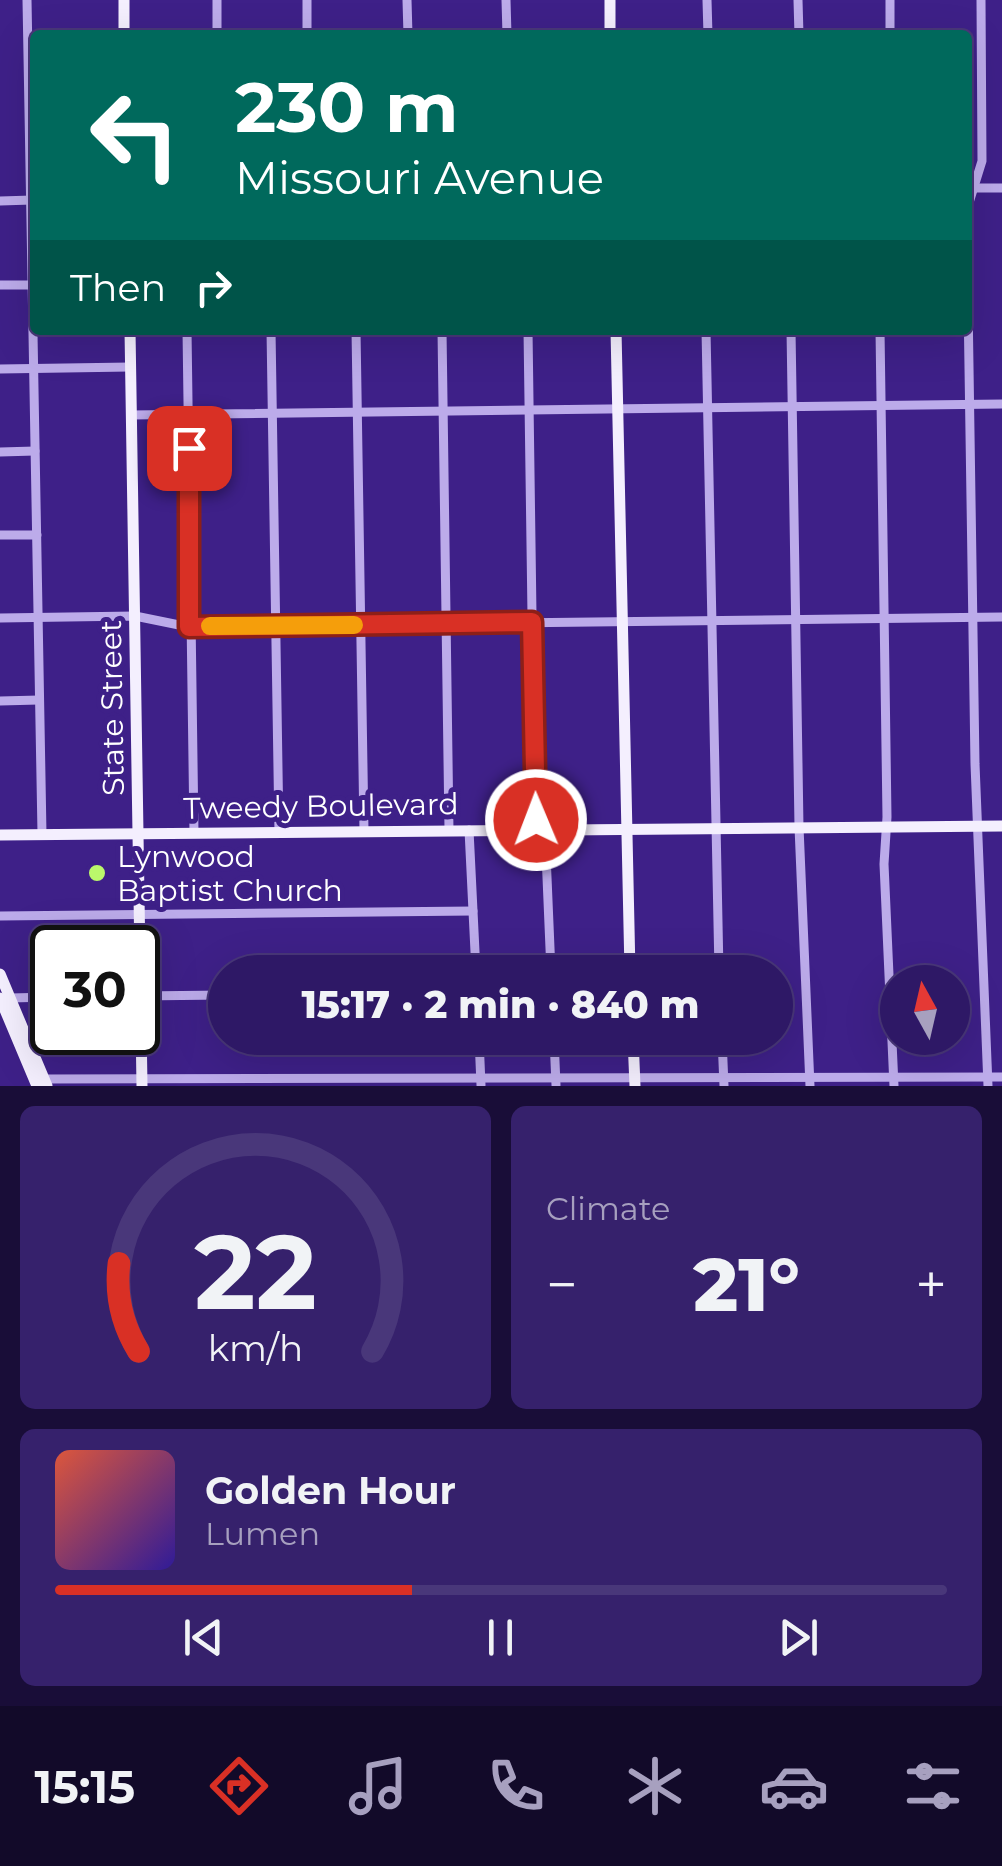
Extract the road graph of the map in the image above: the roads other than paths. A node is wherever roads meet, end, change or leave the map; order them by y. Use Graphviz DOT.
graph roads {
  1 [pos="28,0"];
  2 [pos="124,0"];
  3 [pos="217,0"];
  4 [pos="307,0"];
  5 [pos="407,0"];
  6 [pos="506,0"];
  7 [pos="610,0"];
  8 [pos="708,0"];
  9 [pos="798,0"];
  10 [pos="890,0"];
  11 [pos="980,0"];
  12 [pos="124,30"];
  13 [pos="217,30"];
  14 [pos="307,30"];
  15 [pos="408,30"];
  16 [pos="506,30"];
  17 [pos="610,30"];
  18 [pos="708,30"];
  19 [pos="799,30"];
  20 [pos="890,30"];
  21 [pos="30,80"];
  22 [pos="972,184"];
  23 [pos="972,188"];
  24 [pos="1002,188"];
  25 [pos="30,200"];
  26 [pos="0,201"];
  27 [pos="30,285"];
  28 [pos="0,286"];
  29 [pos="33,335"];
  30 [pos="130,335"];
  31 [pos="187,335"];
  32 [pos="271,335"];
  33 [pos="356,335"];
  34 [pos="442,335"];
  35 [pos="528,335"];
  36 [pos="616,335"];
  37 [pos="706,335"];
  38 [pos="792,335"];
  39 [pos="880,335"];
  40 [pos="968,335"];
  41 [pos="130,367"];
  42 [pos="0,368"];
  43 [pos="34,368"];
  44 [pos="969,404"];
  45 [pos="1002,404"];
  46 [pos="881,405"];
  47 [pos="793,406"];
  48 [pos="617,408"];
  49 [pos="707,408"];
  50 [pos="529,410"];
  51 [pos="442,411"];
  52 [pos="358,412"];
  53 [pos="189,414"];
  54 [pos="272,414"];
  55 [pos="131,415"];
  56 [pos="35,451"];
  57 [pos="0,452"];
  58 [pos="36,534"];
  59 [pos="0,535"];
  60 [pos="135,616"];
  61 [pos="1002,617"];
  62 [pos="0,618"];
  63 [pos="38,618"];
  64 [pos="885,618"];
  65 [pos="973,618"];
  66 [pos="796,619"];
  67 [pos="709,621"];
  68 [pos="532,622"];
  69 [pos="621,622"];
  70 [pos="447,624"];
  71 [pos="360,625"];
  72 [pos="275,626"];
  73 [pos="189,627"];
  74 [pos="40,700"];
  75 [pos="0,701"];
  76 [pos="886,826"];
  77 [pos="976,826"];
  78 [pos="1002,826"];
  79 [pos="799,827"];
  80 [pos="712,828"];
  81 [pos="449,830"];
  82 [pos="469,830"];
  83 [pos="540,830"];
  84 [pos="624,830"];
  85 [pos="364,831"];
  86 [pos="279,832"];
  87 [pos="139,833"];
  88 [pos="194,833"];
  89 [pos="42,834"];
  90 [pos="0,835"];
  91 [pos="473,911"];
  92 [pos="140,914"];
  93 [pos="0,916"];
  94 [pos="140,925"];
  95 [pos="475,955"];
  96 [pos="550,955"];
  97 [pos="629,955"];
  98 [pos="718,955"];
  99 [pos="0,974"];
  100 [pos="0,986"];
  101 [pos="208,995"];
  102 [pos="160,996"];
  103 [pos="30,997"];
  104 [pos="5,998"];
  105 [pos="141,1055"];
  106 [pos="479,1055"];
  107 [pos="555,1055"];
  108 [pos="633,1055"];
  109 [pos="723,1055"];
  110 [pos="1002,1077"];
  111 [pos="988,1081"];
  112 [pos="142,1082"];
  113 [pos="810,1082"];
  114 [pos="894,1082"];
  115 [pos="556,1083"];
  116 [pos="635,1083"];
  117 [pos="724,1083"];
  118 [pos="43,1084"];
  119 [pos="481,1084"];
  1 -- 21 [label="street"];
  2 -- 12 [label="main road"];
  3 -- 13 [label="street"];
  4 -- 14 [label="street"];
  5 -- 15 [label="street"];
  6 -- 16 [label="street"];
  7 -- 17 [label="main road"];
  8 -- 18 [label="street"];
  9 -- 19 [label="street"];
  10 -- 20 [label="street"];
  11 -- 22 [label="street"];
  23 -- 24 [label="street"];
  25 -- 26 [label="street"];
  27 -- 28 [label="street"];
  29 -- 43 [label="street"];
  30 -- 41 [label="main road, State Street"];
  31 -- 53 [label="street"];
  32 -- 54 [label="street"];
  33 -- 52 [label="street"];
  34 -- 51 [label="street"];
  35 -- 50 [label="street"];
  36 -- 48 [label="main road"];
  37 -- 49 [label="street"];
  38 -- 47 [label="street"];
  39 -- 46 [label="street"];
  40 -- 44 [label="street"];
  41 -- 43 [label="street"];
  41 -- 55 [label="main road, State Street"];
  42 -- 43 [label="street"];
  43 -- 56 [label="street"];
  44 -- 45 [label="street"];
  44 -- 46 [label="street"];
  44 -- 65 [label="street"];
  46 -- 47 [label="street"];
  46 -- 64 [label="street"];
  47 -- 49 [label="street"];
  47 -- 66 [label="street"];
  48 -- 49 [label="street"];
  48 -- 50 [label="street"];
  48 -- 69 [label="main road"];
  49 -- 67 [label="street"];
  50 -- 51 [label="street"];
  50 -- 68 [label="street"];
  51 -- 52 [label="street"];
  51 -- 70 [label="street"];
  52 -- 54 [label="street"];
  52 -- 71 [label="street"];
  53 -- 54 [label="street"];
  53 -- 55 [label="street"];
  53 -- 73 [label="street"];
  54 -- 72 [label="street"];
  55 -- 60 [label="main road, State Street"];
  56 -- 57 [label="street"];
  56 -- 58 [label="street"];
  58 -- 59 [label="street"];
  58 -- 63 [label="street"];
  60 -- 63 [label="street"];
  60 -- 73 [label="street"];
  60 -- 87 [label="main road, State Street"];
  61 -- 65 [label="street"];
  62 -- 63 [label="street"];
  63 -- 74 [label="street"];
  64 -- 65 [label="street"];
  64 -- 66 [label="street"];
  64 -- 76 [label="street"];
  65 -- 77 [label="street"];
  66 -- 67 [label="street"];
  66 -- 79 [label="street"];
  67 -- 69 [label="street"];
  67 -- 80 [label="street"];
  68 -- 69 [label="street"];
  68 -- 70 [label="street"];
  68 -- 83 [label="street"];
  69 -- 84 [label="main road"];
  70 -- 71 [label="street"];
  70 -- 81 [label="street"];
  71 -- 72 [label="street"];
  71 -- 85 [label="street"];
  72 -- 73 [label="street"];
  72 -- 86 [label="street"];
  73 -- 88 [label="street"];
  74 -- 75 [label="street"];
  74 -- 89 [label="street"];
  76 -- 77 [label="main road, Tweedy Boulevard"];
  76 -- 79 [label="main road, Tweedy Boulevard"];
  76 -- 114 [label="street"];
  77 -- 78 [label="main road, Tweedy Boulevard"];
  77 -- 111 [label="street"];
  79 -- 80 [label="main road, Tweedy Boulevard"];
  79 -- 113 [label="street"];
  80 -- 84 [label="main road, Tweedy Boulevard"];
  80 -- 98 [label="street"];
  81 -- 82 [label="main road, Tweedy Boulevard"];
  81 -- 85 [label="main road, Tweedy Boulevard"];
  82 -- 83 [label="main road, Tweedy Boulevard"];
  82 -- 91 [label="street"];
  83 -- 84 [label="main road, Tweedy Boulevard"];
  83 -- 96 [label="street"];
  84 -- 97 [label="main road"];
  85 -- 86 [label="main road, Tweedy Boulevard"];
  86 -- 88 [label="main road, Tweedy Boulevard"];
  87 -- 88 [label="main road, Tweedy Boulevard"];
  87 -- 89 [label="main road, Tweedy Boulevard"];
  87 -- 92 [label="main road, State Street"];
  89 -- 90 [label="main road, Tweedy Boulevard"];
  91 -- 92 [label="street"];
  91 -- 95 [label="street"];
  92 -- 93 [label="street"];
  92 -- 94 [label="main road, State Street"];
  99 -- 104 [label="main road"];
  100 -- 104 [label="main road"];
  101 -- 102 [label="street"];
  103 -- 104 [label="street"];
  104 -- 118 [label="main road"];
  105 -- 112 [label="main road, State Street"];
  106 -- 119 [label="street"];
  107 -- 115 [label="street"];
  108 -- 116 [label="main road"];
  109 -- 117 [label="street"];
  110 -- 111 [label="street"];
  111 -- 114 [label="street"];
  112 -- 118 [label="street"];
  112 -- 119 [label="street"];
  113 -- 114 [label="street"];
  113 -- 117 [label="street"];
  115 -- 116 [label="street"];
  115 -- 119 [label="street"];
  116 -- 117 [label="street"];
}
